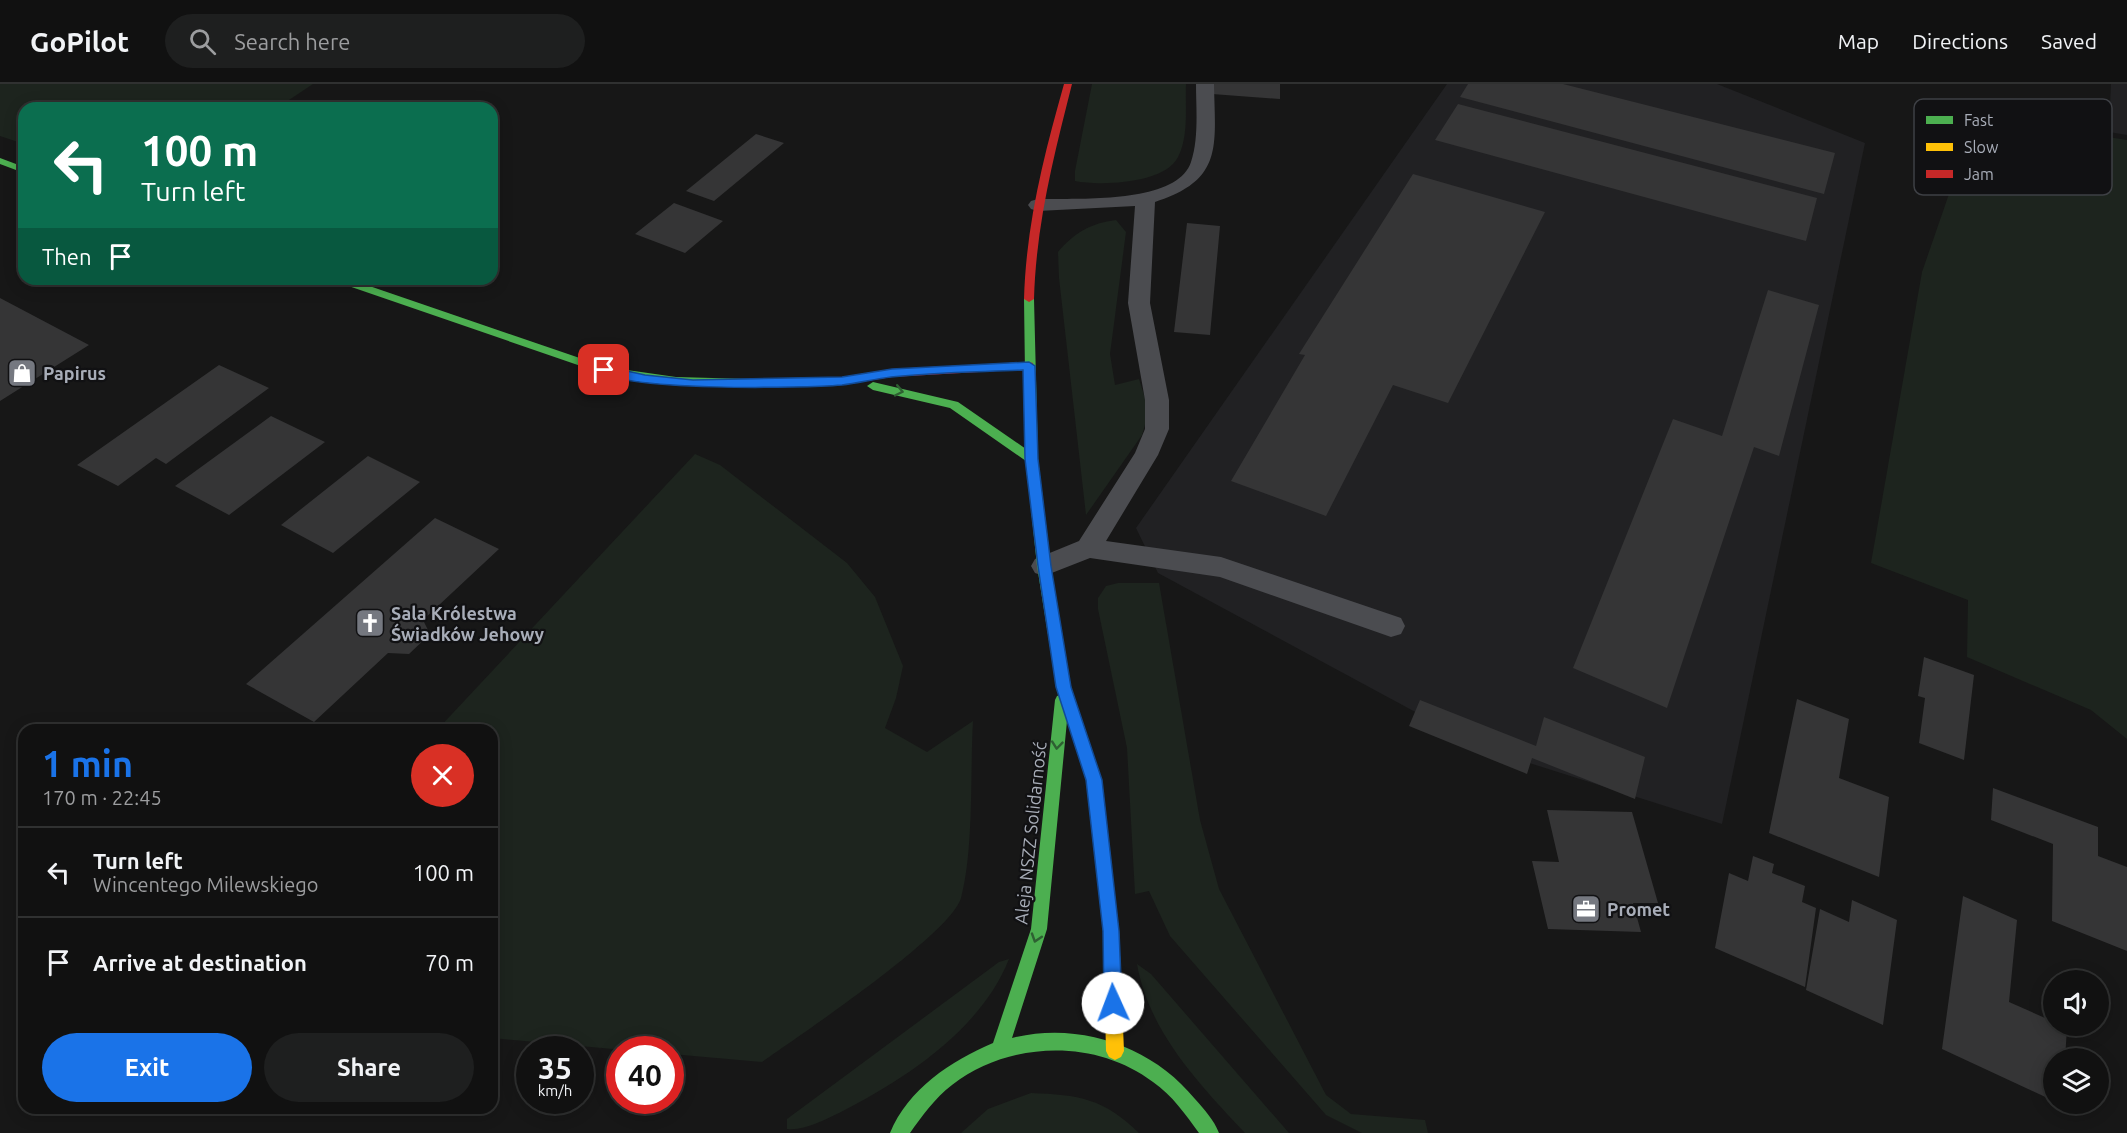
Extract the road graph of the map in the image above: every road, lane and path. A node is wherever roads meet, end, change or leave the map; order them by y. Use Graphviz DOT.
graph roads {
  1 [pos="1068,84"];
  2 [pos="1205,84"];
  3 [pos="0,161"];
  4 [pos="18,168"];
  5 [pos="1145,199"];
  6 [pos="1038,205"];
  7 [pos="356,285"];
  8 [pos="1029,366"];
  9 [pos="842,381"];
  10 [pos="1032,459"];
  11 [pos="1088,548"];
  12 [pos="1044,566"];
  13 [pos="1391,626"];
  14 [pos="1063,687"];
  15 [pos="1000,1049"];
  16 [pos="1114,1051"];
  17 [pos="899,1133"];
  18 [pos="1210,1133"];
  1 -- 6 [label="street, Aleja NSZZ Solidarność"];
  2 -- 5 [label="lane"];
  3 -- 4 [label="street"];
  5 -- 6 [label="lane"];
  5 -- 11 [label="lane"];
  6 -- 8 [label="street, Aleja NSZZ Solidarność"];
  7 -- 9 [label="street"];
  8 -- 9 [label="street"];
  8 -- 10 [label="street, Aleja NSZZ Solidarność"];
  9 -- 10 [label="street, one-way"];
  10 -- 12 [label="street, Aleja NSZZ Solidarność"];
  11 -- 12 [label="lane"];
  11 -- 13 [label="lane"];
  12 -- 14 [label="street, Aleja NSZZ Solidarność"];
  14 -- 15 [label="street, Aleja NSZZ Solidarność, one-way"];
  14 -- 16 [label="street, Aleja NSZZ Solidarność"];
  15 -- 16 [label="street"];
  15 -- 17 [label="street"];
  16 -- 18 [label="street"];
}
